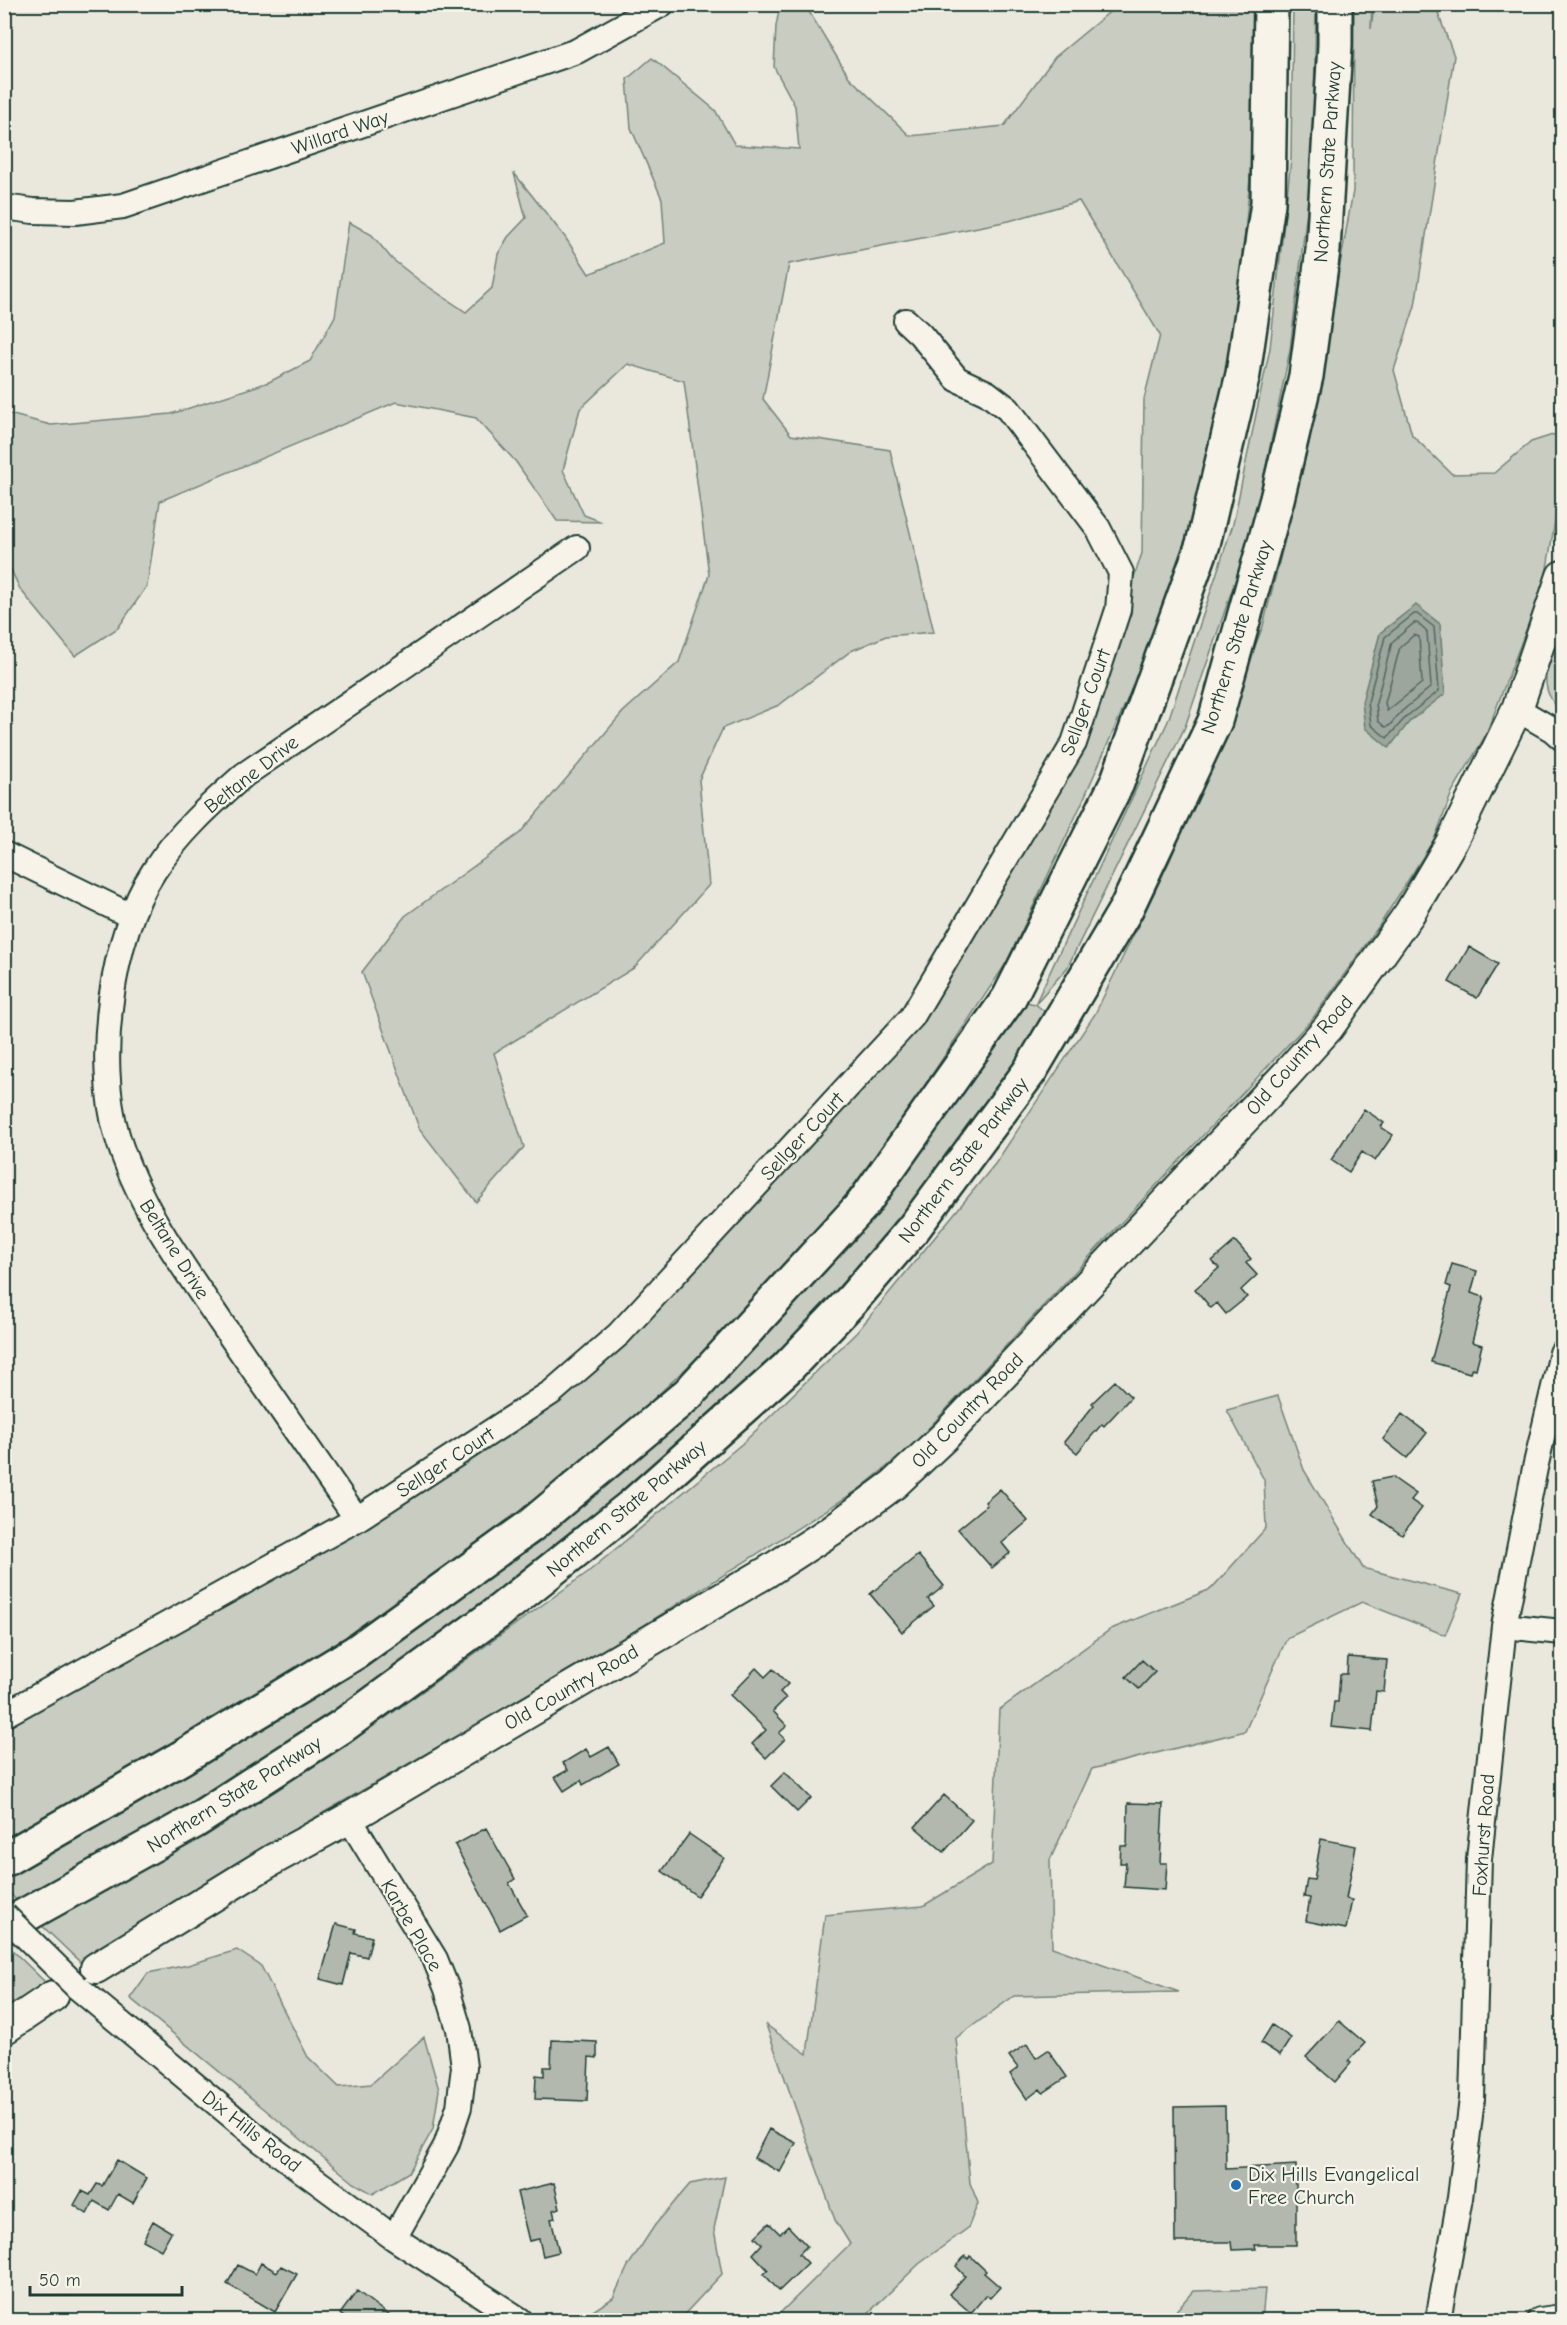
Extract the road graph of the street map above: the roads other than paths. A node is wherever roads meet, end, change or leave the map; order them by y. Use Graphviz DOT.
graph roads {
  1 [pos="662,4"];
  2 [pos="1271,4"];
  3 [pos="1335,4"];
  4 [pos="4,207"];
  5 [pos="906,321"];
  6 [pos="577,548"];
  7 [pos="1563,576"];
  8 [pos="1517,709"];
  9 [pos="1563,738"];
  10 [pos="4,854"];
  11 [pos="131,915"];
  12 [pos="1563,1353"];
  13 [pos="357,1519"];
  14 [pos="1504,1626"];
  15 [pos="1563,1632"];
  16 [pos="4,1715"];
  17 [pos="349,1818"];
  18 [pos="4,1860"];
  19 [pos="4,1915"];
  20 [pos="4,1927"];
  21 [pos="96,1968"];
  22 [pos="53,1996"];
  23 [pos="4,2029"];
  24 [pos="394,2238"];
  25 [pos="1563,2317"];
  26 [pos="520,2320"];
  27 [pos="1438,2320"];
  28 [pos="1540,2320"];
  1 -- 4 [label="street, Willard Way"];
  2 -- 18 [label="highway"];
  3 -- 20 [label="highway, Northern State Parkway"];
  5 -- 13 [label="street, Sellger Court"];
  6 -- 11 [label="street, Beltane Drive"];
  7 -- 8 [label="main road, Old Country Road"];
  8 -- 9 [label="street"];
  8 -- 17 [label="main road, Old Country Road"];
  10 -- 11 [label="street"];
  11 -- 13 [label="street, Beltane Drive"];
  12 -- 14 [label="street, Foxhurst Road"];
  13 -- 16 [label="street, Sellger Court"];
  14 -- 15 [label="street"];
  14 -- 27 [label="street, Foxhurst Road"];
  17 -- 21 [label="main road, Old Country Road"];
  17 -- 24 [label="street, Karbe Place"];
  19 -- 24 [label="street, Dix Hills Road, bridge"];
  22 -- 23 [label="main road"];
  24 -- 26 [label="street, Dix Hills Road"];
  25 -- 28 [label="street"];
}
